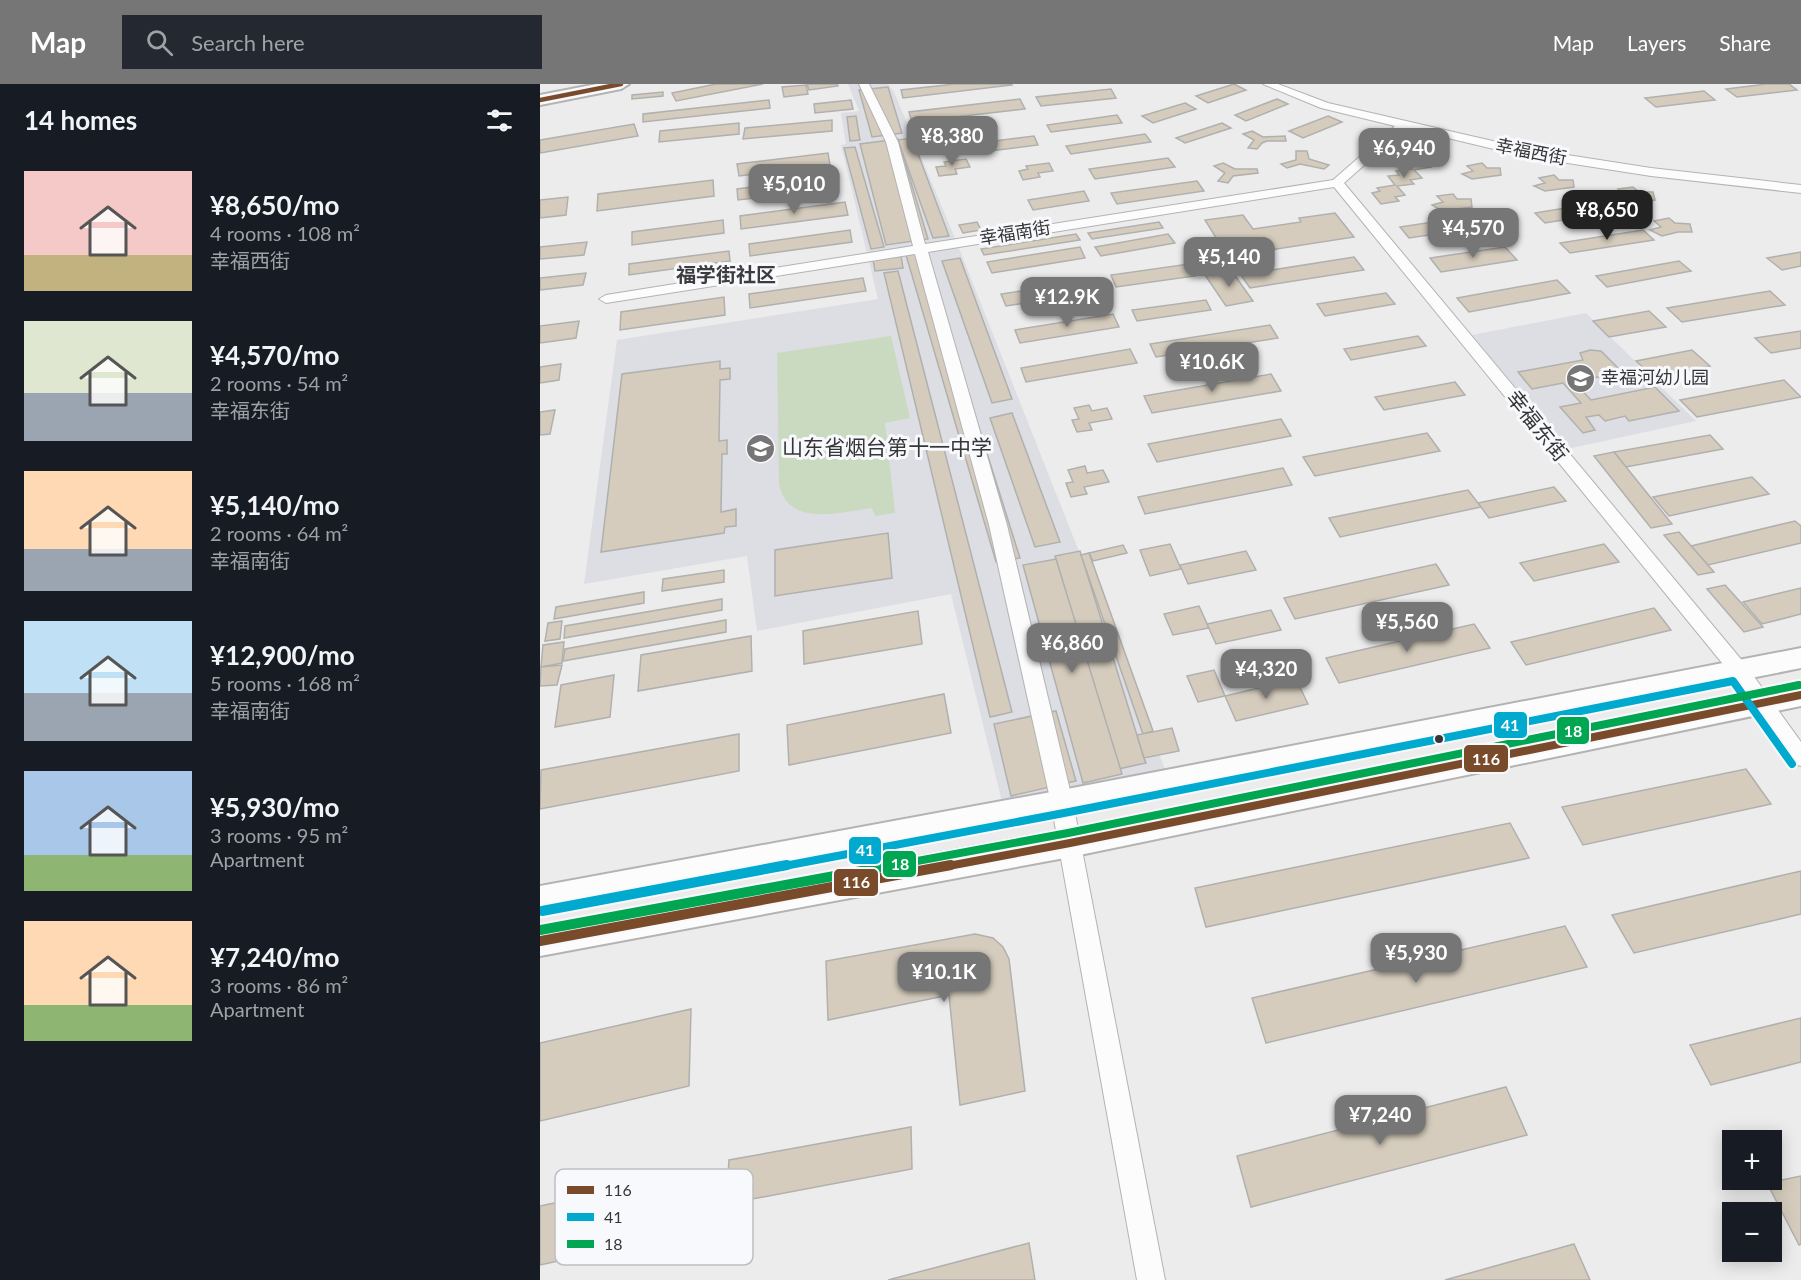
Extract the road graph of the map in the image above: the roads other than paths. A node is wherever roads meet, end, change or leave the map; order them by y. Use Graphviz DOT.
graph roads {
  1 [pos="575,84"];
  2 [pos="621,84"];
  3 [pos="864,84"];
  4 [pos="1268,84"];
  5 [pos="540,91"];
  6 [pos="540,100"];
  7 [pos="1403,125"];
  8 [pos="1337,183"];
  9 [pos="1801,189"];
  10 [pos="606,299"];
  11 [pos="1801,658"];
  12 [pos="1738,669"];
  13 [pos="1801,695"];
  14 [pos="1763,702"];
  15 [pos="1801,758"];
  16 [pos="1062,803"];
  17 [pos="1070,843"];
  18 [pos="540,901"];
  19 [pos="540,941"];
  20 [pos="1151,1280"];
  1 -- 5 [label="main road"];
  2 -- 6 [label="main road"];
  3 -- 16 [label="street"];
  4 -- 7 [label="street, 幸福西街"];
  7 -- 8 [label="street"];
  7 -- 9 [label="street, 幸福西街"];
  8 -- 10 [label="street, 幸福南街"];
  8 -- 12 [label="street, 幸福东街"];
  11 -- 12 [label="main road"];
  12 -- 14 [label="street, 幸福东街"];
  12 -- 16 [label="main road"];
  13 -- 14 [label="main road"];
  14 -- 15 [label="street, 幸福东街"];
  14 -- 17 [label="main road"];
  16 -- 17 [label="street"];
  16 -- 18 [label="main road"];
  17 -- 19 [label="main road"];
  17 -- 20 [label="street"];
}
